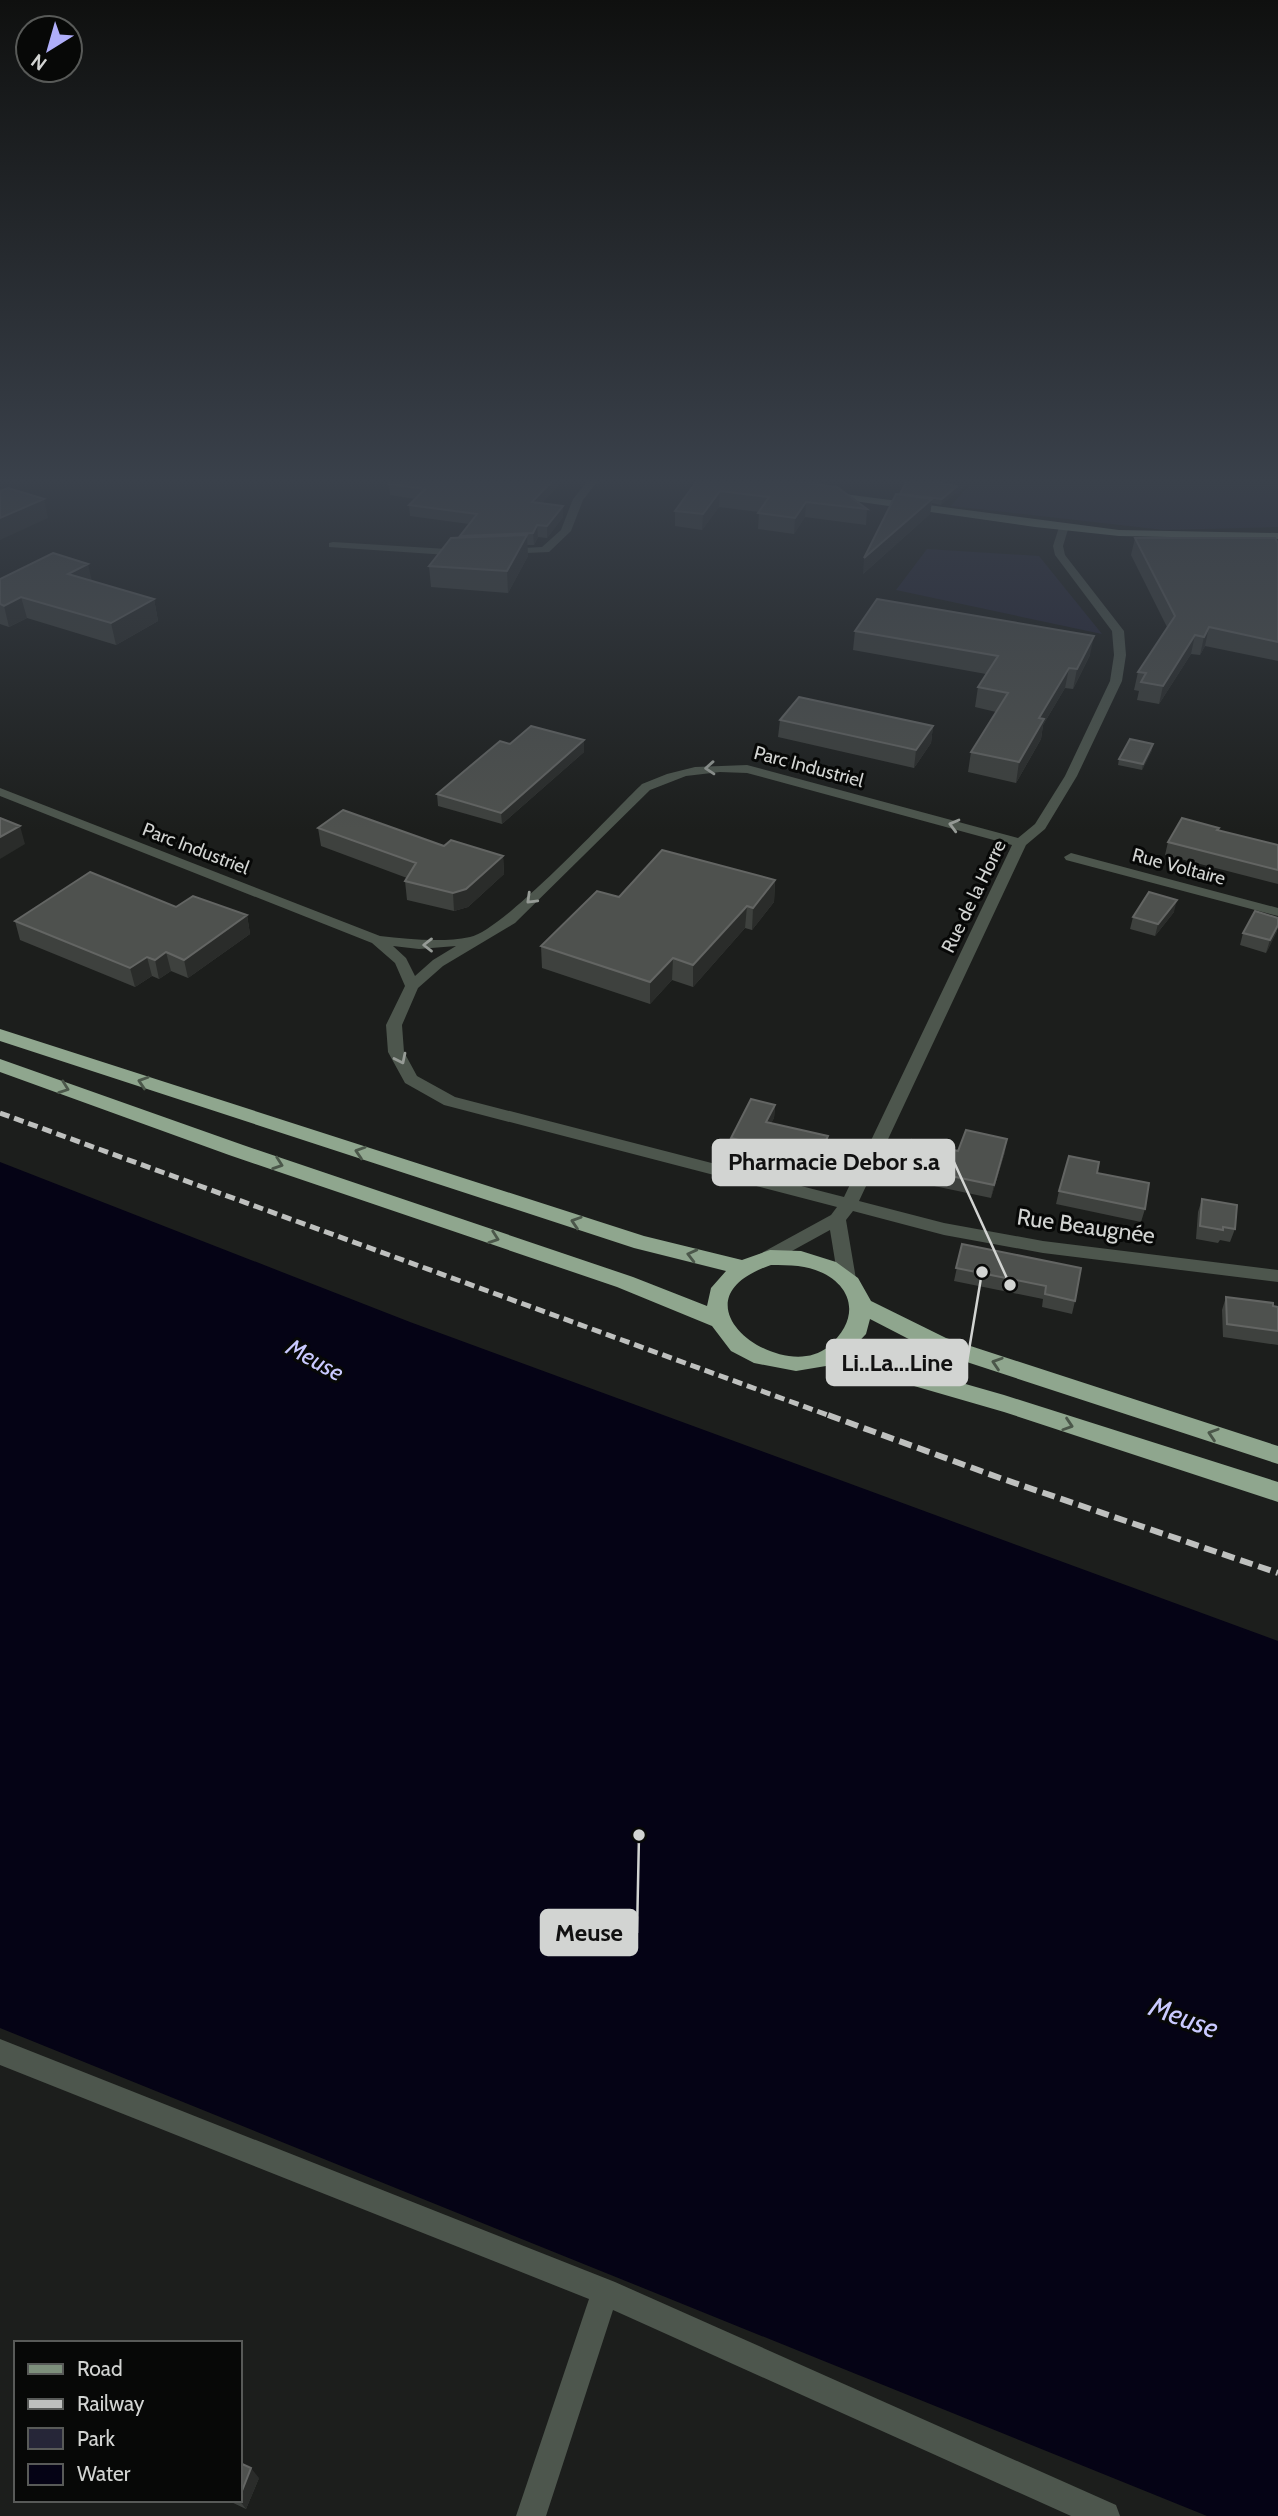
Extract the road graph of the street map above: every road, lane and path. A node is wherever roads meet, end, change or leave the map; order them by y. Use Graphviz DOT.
graph roads {
  1 [pos="1091,595"];
  2 [pos="0,792"];
  3 [pos="1020,843"];
  4 [pos="1070,857"];
  5 [pos="1278,912"];
  6 [pos="478,939"];
  7 [pos="377,940"];
  8 [pos="412,986"];
  9 [pos="0,1035"];
  10 [pos="0,1065"];
  11 [pos="849,1204"];
  12 [pos="837,1219"];
  13 [pos="764,1259"];
  14 [pos="742,1267"];
  15 [pos="1278,1276"];
  16 [pos="847,1279"];
  17 [pos="863,1306"];
  18 [pos="719,1320"];
  19 [pos="834,1354"];
  20 [pos="1278,1455"];
  21 [pos="1278,1492"];
  22 [pos="0,2052"];
  23 [pos="605,2292"];
  24 [pos="531,2516"];
  25 [pos="1105,2516"];
  1 -- 3 [label="street, Rue de la Horre"];
  2 -- 7 [label="street, Parc Industriel"];
  3 -- 6 [label="street, Parc Industriel, one-way"];
  3 -- 11 [label="street, Rue de la Horre"];
  4 -- 5 [label="street, Rue Voltaire"];
  6 -- 7 [label="street, Parc Industriel, one-way"];
  6 -- 8 [label="street, Parc Industriel"];
  7 -- 8 [label="street, Parc Industriel"];
  8 -- 11 [label="street, Parc Industriel, one-way"];
  14 -- 9 [label="highway, one-way"];
  10 -- 18 [label="highway, one-way"];
  11 -- 12 [label="street, Rue de la Horre"];
  11 -- 15 [label="street, Rue Beaugnée"];
  12 -- 13 [label="street"];
  12 -- 16 [label="street"];
  13 -- 14 [label="highway"];
  13 -- 16 [label="highway"];
  14 -- 18 [label="highway"];
  16 -- 17 [label="highway"];
  17 -- 19 [label="highway"];
  20 -- 17 [label="highway, one-way"];
  18 -- 19 [label="highway"];
  19 -- 21 [label="highway, one-way"];
  22 -- 23 [label="street"];
  23 -- 24 [label="street"];
  23 -- 25 [label="street"];
}
